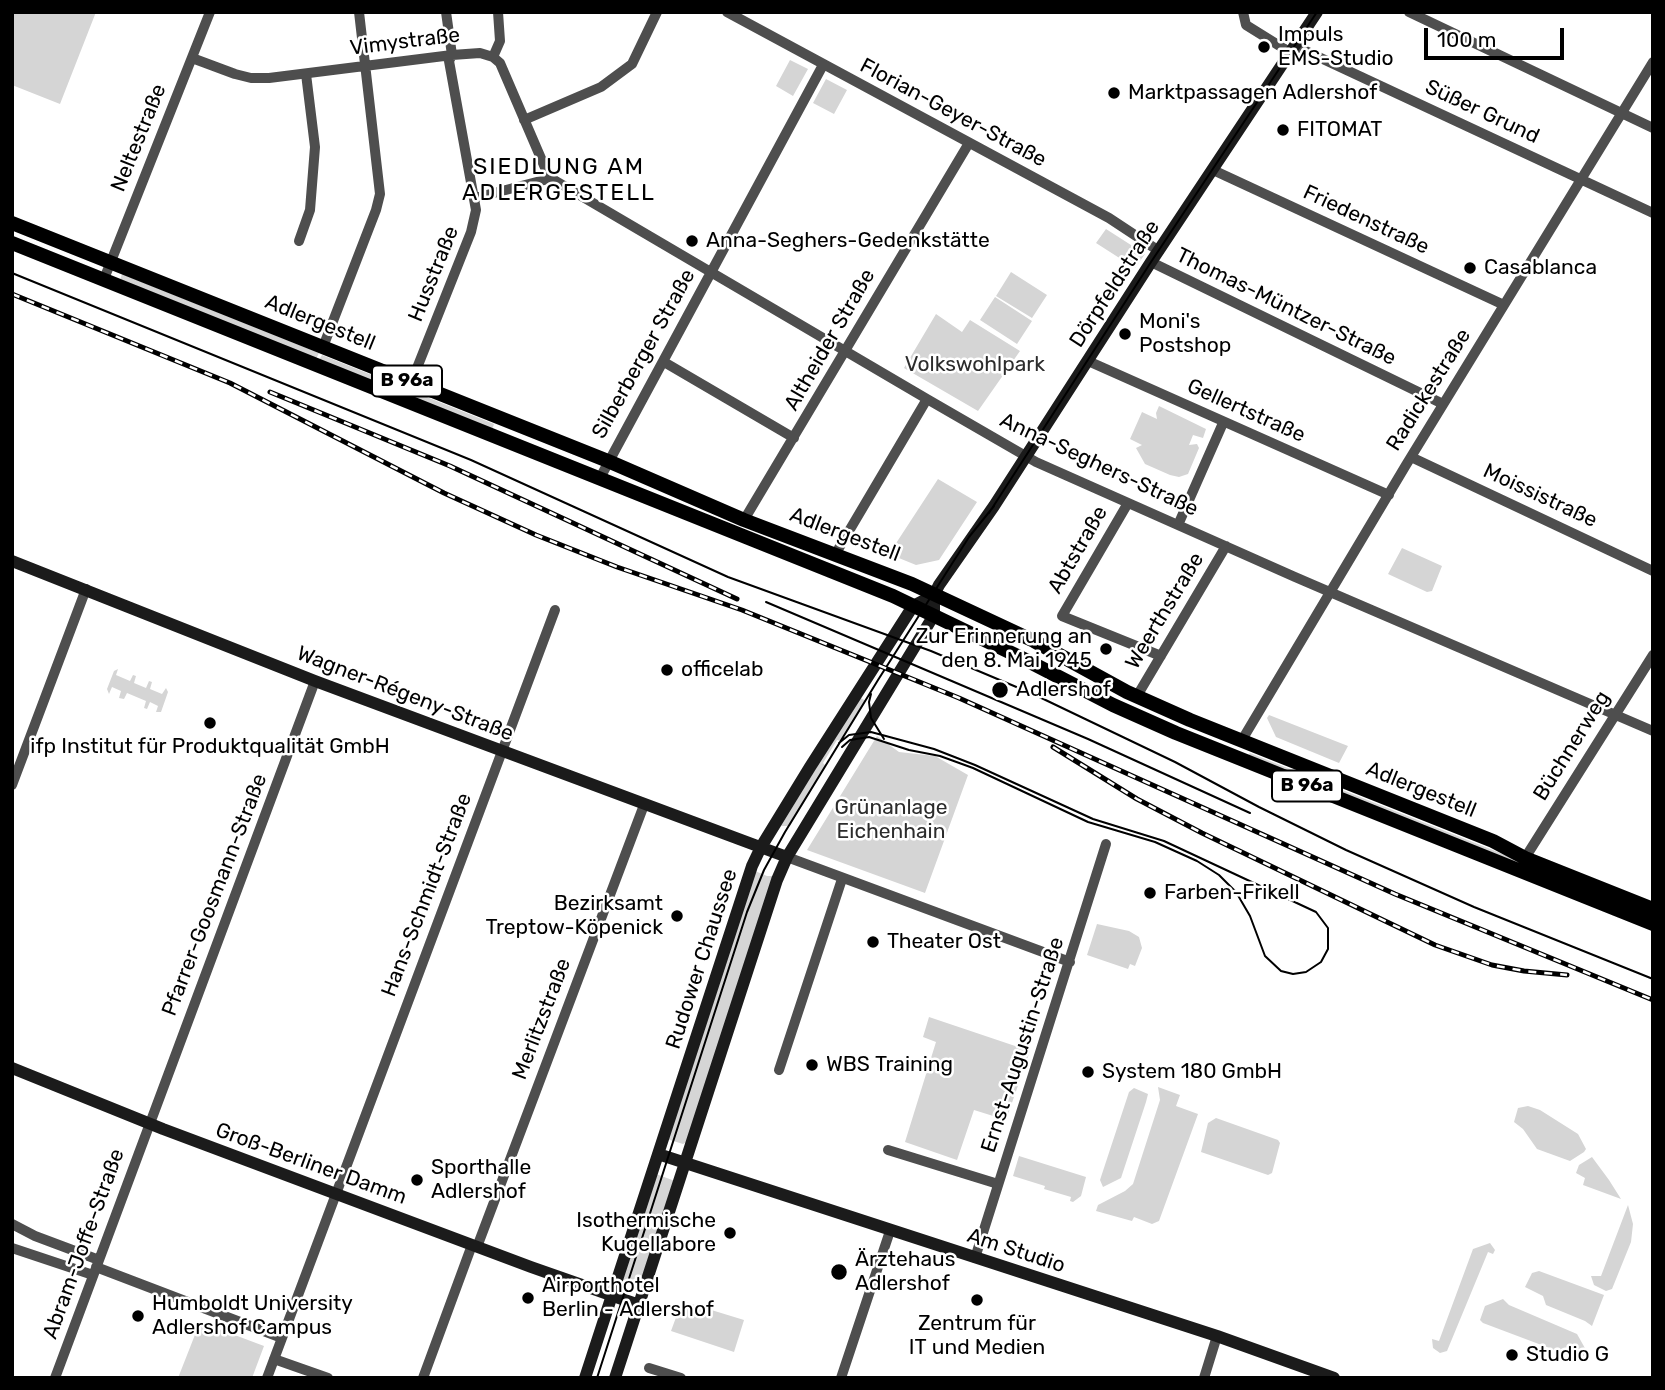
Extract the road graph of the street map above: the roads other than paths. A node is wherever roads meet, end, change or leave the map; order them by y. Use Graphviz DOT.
graph roads {
  1 [pos="210,12"];
  2 [pos="359,12"];
  3 [pos="446,12"];
  4 [pos="498,12"];
  5 [pos="657,12"];
  6 [pos="727,12"];
  7 [pos="1242,12"];
  8 [pos="1317,12"];
  9 [pos="1409,12"];
  10 [pos="746,17"];
  11 [pos="1293,49"];
  12 [pos="452,55"];
  13 [pos="493,57"];
  14 [pos="192,58"];
  15 [pos="1653,62"];
  16 [pos="823,65"];
  17 [pos="366,66"];
  18 [pos="306,74"];
  19 [pos="1622,113"];
  20 [pos="524,120"];
  21 [pos="1653,128"];
  22 [pos="969,143"];
  23 [pos="1213,170"];
  24 [pos="552,177"];
  25 [pos="1581,180"];
  26 [pos="475,198"];
  27 [pos="1653,213"];
  28 [pos="12,223"];
  29 [pos="299,241"];
  30 [pos="12,243"];
  31 [pos="1155,256"];
  32 [pos="110,262"];
  33 [pos="712,271"];
  34 [pos="104,279"];
  35 [pos="1504,305"];
  36 [pos="323,347"];
  37 [pos="845,350"];
  38 [pos="1088,361"];
  39 [pos="664,362"];
  40 [pos="411,383"];
  41 [pos="927,399"];
  42 [pos="1443,404"];
  43 [pos="1223,423"];
  44 [pos="794,438"];
  45 [pos="1026,456"];
  46 [pos="1411,457"];
  47 [pos="608,461"];
  48 [pos="600,478"];
  49 [pos="1389,495"];
  50 [pos="1128,503"];
  51 [pos="744,520"];
  52 [pos="1178,525"];
  53 [pos="1226,546"];
  54 [pos="836,553"];
  55 [pos="12,561"];
  56 [pos="1653,570"];
  57 [pos="86,589"];
  58 [pos="1331,592"];
  59 [pos="934,595"];
  60 [pos="913,606"];
  61 [pos="555,610"];
  62 [pos="934,615"];
  63 [pos="1653,655"];
  64 [pos="1161,656"];
  65 [pos="316,681"];
  66 [pos="1137,696"];
  67 [pos="1614,715"];
  68 [pos="1653,731"];
  69 [pos="1242,740"];
  70 [pos="501,751"];
  71 [pos="12,785"];
  72 [pos="644,805"];
  73 [pos="1106,844"];
  74 [pos="761,848"];
  75 [pos="787,858"];
  76 [pos="1525,858"];
  77 [pos="842,879"];
  78 [pos="1653,908"];
  79 [pos="1653,924"];
  80 [pos="1070,962"];
  81 [pos="12,1068"];
  82 [pos="779,1070"];
  83 [pos="150,1123"];
  84 [pos="888,1150"];
  85 [pos="658,1154"];
  86 [pos="685,1163"];
  87 [pos="998,1184"];
  88 [pos="337,1194"];
  89 [pos="12,1224"];
  90 [pos="890,1231"];
  91 [pos="475,1246"];
  92 [pos="12,1248"];
  93 [pos="975,1258"];
  94 [pos="96,1268"];
  95 [pos="612,1296"];
  96 [pos="639,1305"];
  97 [pos="1217,1336"];
  98 [pos="282,1338"];
  99 [pos="274,1359"];
  100 [pos="649,1368"];
  101 [pos="55,1378"];
  102 [pos="267,1378"];
  103 [pos="328,1378"];
  104 [pos="423,1378"];
  105 [pos="586,1378"];
  106 [pos="615,1378"];
  107 [pos="681,1378"];
  108 [pos="841,1378"];
  109 [pos="1204,1378"];
  110 [pos="1334,1378"];
  1 -- 14 [label="street, Neltestraße"];
  2 -- 17 [label="street"];
  3 -- 12 [label="street, Husstraße"];
  4 -- 13 [label="street"];
  5 -- 20 [label="street"];
  6 -- 10 [label="street, Florian-Geyer-Straße"];
  7 -- 11 [label="street, Süßer Grund"];
  8 -- 11 [label="main road, Dörpfeldstraße"];
  9 -- 19 [label="street"];
  10 -- 16 [label="street, Florian-Geyer-Straße"];
  11 -- 23 [label="main road, Dörpfeldstraße"];
  11 -- 25 [label="street, Süßer Grund"];
  12 -- 13 [label="street, Vimystraße"];
  12 -- 17 [label="street, Vimystraße"];
  12 -- 26 [label="street, Husstraße"];
  13 -- 20 [label="street"];
  14 -- 18 [label="street, Vimystraße"];
  14 -- 32 [label="street, Neltestraße"];
  15 -- 19 [label="street, Radickestraße"];
  16 -- 22 [label="street, Florian-Geyer-Straße"];
  16 -- 33 [label="street, Silberberger Straße"];
  17 -- 18 [label="street, Vimystraße"];
  17 -- 36 [label="street"];
  18 -- 29 [label="street"];
  19 -- 21 [label="street"];
  19 -- 25 [label="street, Radickestraße"];
  20 -- 24 [label="street"];
  22 -- 31 [label="street, Florian-Geyer-Straße"];
  22 -- 37 [label="street, Altheider Straße"];
  23 -- 31 [label="main road, Dörpfeldstraße"];
  23 -- 35 [label="street, Friedenstraße"];
  24 -- 26 [label="street"];
  24 -- 33 [label="street, Anna-Seghers-Straße"];
  25 -- 27 [label="street, Süßer Grund"];
  25 -- 35 [label="street, Radickestraße"];
  26 -- 40 [label="street, Husstraße"];
  28 -- 32 [label="main road, Adlergestell / B 96a"];
  30 -- 34 [label="main road, Adlergestell / B 96a"];
  31 -- 38 [label="main road, Dörpfeldstraße"];
  31 -- 42 [label="street, Thomas-Müntzer-Straße"];
  32 -- 34 [label="street, Neltestraße"];
  32 -- 36 [label="main road, Adlergestell / B 96a"];
  33 -- 37 [label="street, Anna-Seghers-Straße"];
  33 -- 39 [label="street, Silberberger Straße"];
  34 -- 48 [label="main road, Adlergestell / B 96a"];
  35 -- 42 [label="street, Radickestraße"];
  36 -- 40 [label="main road, Adlergestell / B 96a"];
  37 -- 41 [label="street, Anna-Seghers-Straße"];
  37 -- 44 [label="street, Altheider Straße"];
  38 -- 43 [label="street, Gellertstraße"];
  38 -- 45 [label="main road, Dörpfeldstraße"];
  39 -- 44 [label="street"];
  39 -- 47 [label="street, Silberberger Straße"];
  40 -- 47 [label="main road, Adlergestell / B 96a"];
  41 -- 45 [label="street, Anna-Seghers-Straße"];
  41 -- 54 [label="street"];
  42 -- 46 [label="street, Radickestraße"];
  43 -- 49 [label="street, Gellertstraße"];
  43 -- 52 [label="street"];
  44 -- 51 [label="street, Altheider Straße"];
  45 -- 50 [label="street, Anna-Seghers-Straße"];
  45 -- 59 [label="main road, Dörpfeldstraße"];
  46 -- 49 [label="street, Radickestraße"];
  46 -- 56 [label="street, Moissistraße"];
  47 -- 48 [label="street, Silberberger Straße"];
  47 -- 51 [label="main road, Adlergestell / B 96a"];
  48 -- 60 [label="main road, Adlergestell / B 96a"];
  49 -- 58 [label="street, Radickestraße"];
  50 -- 52 [label="street, Anna-Seghers-Straße"];
  50 -- 64 [label="street, Abtstraße"];
  51 -- 54 [label="main road, Adlergestell / B 96a"];
  52 -- 53 [label="street, Anna-Seghers-Straße"];
  53 -- 58 [label="street, Anna-Seghers-Straße"];
  53 -- 64 [label="street, Weerthstraße"];
  54 -- 59 [label="main road, Adlergestell / B 96a"];
  55 -- 57 [label="main road, Wagner-Régeny-Straße"];
  57 -- 65 [label="main road, Wagner-Régeny-Straße"];
  57 -- 71 [label="street"];
  58 -- 67 [label="street, Anna-Seghers-Straße"];
  58 -- 69 [label="street, Radickestraße"];
  59 -- 60 [label="main road"];
  59 -- 62 [label="main road"];
  59 -- 66 [label="main road, Adlergestell / B 96a"];
  60 -- 62 [label="main road, Adlergestell / B 96a"];
  60 -- 74 [label="main road, Rudower Chaussee"];
  61 -- 70 [label="street, Hans-Schmidt-Straße"];
  62 -- 75 [label="main road"];
  62 -- 79 [label="main road, Adlergestell / B 96a"];
  63 -- 67 [label="street, Büchnerweg"];
  64 -- 66 [label="street, Weerthstraße"];
  65 -- 70 [label="main road, Wagner-Régeny-Straße"];
  65 -- 83 [label="street, Pfarrer-Goosmann-Straße"];
  66 -- 69 [label="main road, Adlergestell / B 96a"];
  67 -- 68 [label="street, Anna-Seghers-Straße"];
  67 -- 76 [label="street, Büchnerweg"];
  69 -- 76 [label="main road, Adlergestell / B 96a"];
  70 -- 72 [label="main road, Wagner-Régeny-Straße"];
  70 -- 88 [label="street, Hans-Schmidt-Straße"];
  72 -- 74 [label="main road, Wagner-Régeny-Straße"];
  72 -- 91 [label="street, Merlitzstraße"];
  73 -- 80 [label="street, Ernst-Augustin-Straße"];
  74 -- 75 [label="main road, Wagner-Régeny-Straße"];
  74 -- 85 [label="main road, Rudower Chaussee"];
  75 -- 77 [label="street"];
  75 -- 86 [label="main road"];
  76 -- 78 [label="main road, Adlergestell / B 96a"];
  77 -- 80 [label="street"];
  77 -- 82 [label="street"];
  80 -- 87 [label="street, Ernst-Augustin-Straße"];
  81 -- 83 [label="main road, Groß-Berliner Damm"];
  83 -- 88 [label="main road, Groß-Berliner Damm"];
  83 -- 94 [label="street, Abram-Joffe-Straße"];
  84 -- 87 [label="street"];
  85 -- 86 [label="main road, Am Studio"];
  85 -- 95 [label="main road, Rudower Chaussee"];
  86 -- 90 [label="main road, Am Studio"];
  86 -- 96 [label="main road"];
  87 -- 93 [label="street, Ernst-Augustin-Straße"];
  88 -- 91 [label="main road, Groß-Berliner Damm"];
  88 -- 98 [label="street, Hans-Schmidt-Straße"];
  89 -- 94 [label="street"];
  90 -- 93 [label="main road, Am Studio"];
  90 -- 108 [label="street"];
  91 -- 95 [label="main road, Groß-Berliner Damm"];
  91 -- 104 [label="street, Merlitzstraße"];
  92 -- 94 [label="street"];
  93 -- 97 [label="main road, Am Studio"];
  94 -- 98 [label="street"];
  94 -- 101 [label="street, Abram-Joffe-Straße"];
  95 -- 96 [label="main road, Groß-Berliner Damm"];
  95 -- 105 [label="main road, Rudower Chaussee"];
  96 -- 106 [label="main road"];
  97 -- 109 [label="street"];
  97 -- 110 [label="main road, Am Studio"];
  98 -- 99 [label="street, Hans-Schmidt-Straße"];
  99 -- 102 [label="street, Hans-Schmidt-Straße"];
  99 -- 103 [label="street"];
  100 -- 107 [label="street"];
}
